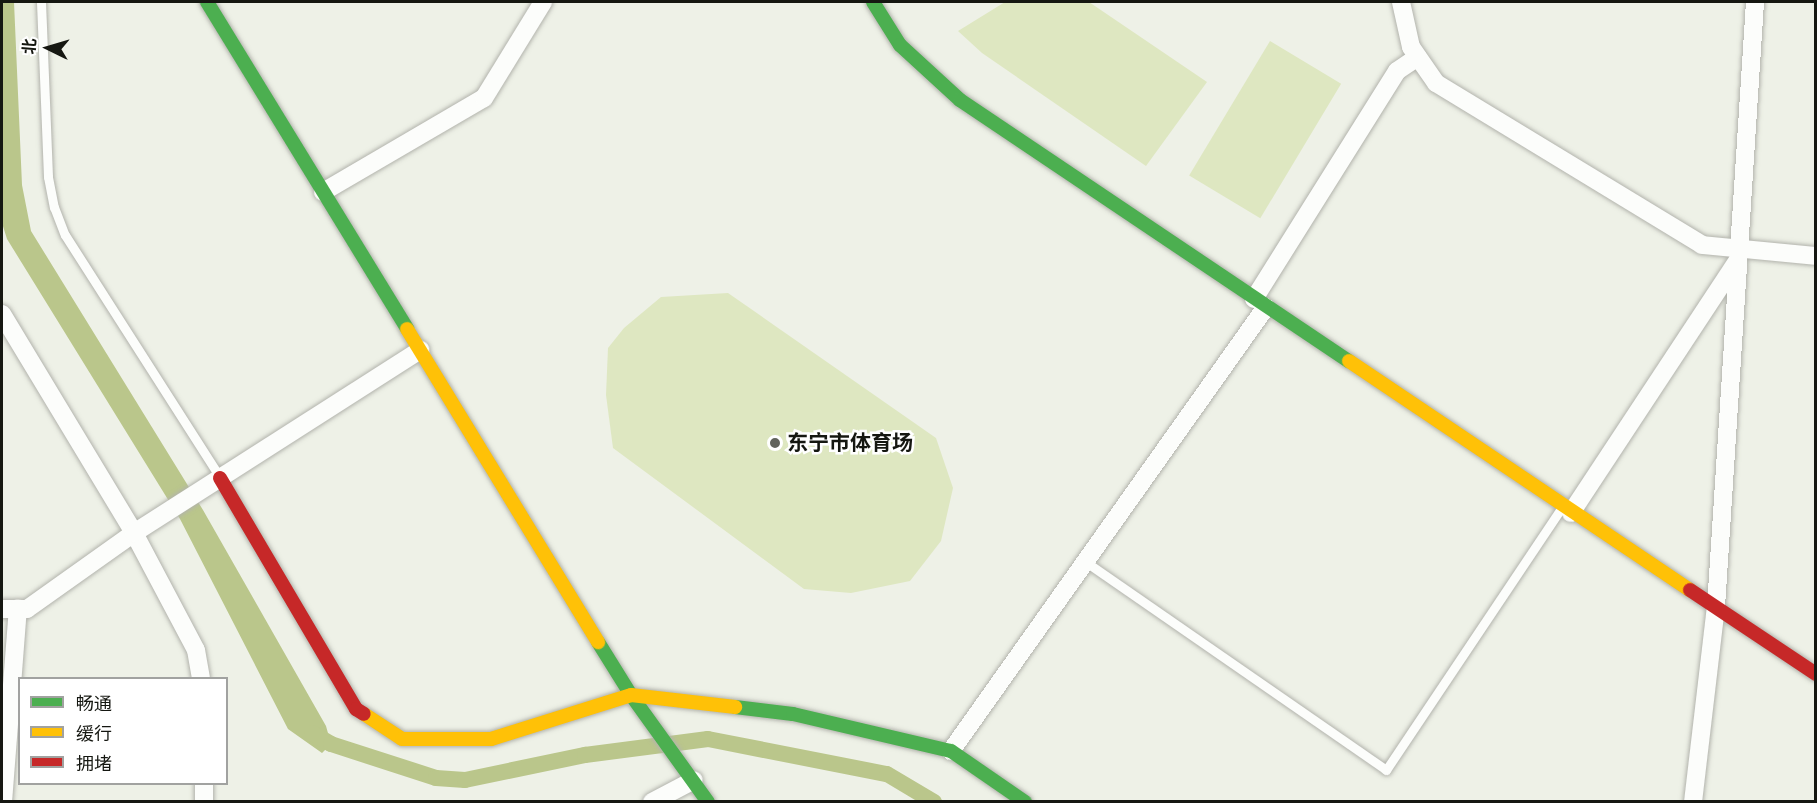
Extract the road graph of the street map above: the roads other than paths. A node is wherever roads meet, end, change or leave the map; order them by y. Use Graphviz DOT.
graph roads {
  1 [pos="41,2"];
  2 [pos="207,2"];
  3 [pos="543,2"];
  4 [pos="873,2"];
  5 [pos="1401,2"];
  6 [pos="1755,2"];
  7 [pos="1418,57"];
  8 [pos="323,192"];
  9 [pos="1739,254"];
  10 [pos="1815,256"];
  11 [pos="1260,303"];
  12 [pos="2,314"];
  13 [pos="420,350"];
  14 [pos="220,478"];
  15 [pos="1567,510"];
  16 [pos="134,533"];
  17 [pos="1086,562"];
  18 [pos="1716,607"];
  19 [pos="10,609"];
  20 [pos="1815,674"];
  21 [pos="201,677"];
  22 [pos="631,695"];
  23 [pos="951,751"];
  24 [pos="692,777"];
  25 [pos="204,785"];
  26 [pos="1690,797"];
  27 [pos="3,801"];
  28 [pos="204,801"];
  29 [pos="652,801"];
  30 [pos="708,801"];
  31 [pos="1025,801"];
  1 -- 14 [label="lane"];
  2 -- 8 [label="main road"];
  3 -- 8 [label="street"];
  4 -- 11 [label="main road"];
  5 -- 7 [label="street"];
  6 -- 9 [label="street"];
  7 -- 9 [label="street"];
  7 -- 11 [label="street"];
  8 -- 13 [label="main road"];
  9 -- 10 [label="street"];
  9 -- 15 [label="street"];
  9 -- 18 [label="street"];
  11 -- 15 [label="main road"];
  11 -- 17 [label="street"];
  12 -- 16 [label="street"];
  13 -- 14 [label="street"];
  13 -- 22 [label="main road"];
  14 -- 16 [label="street"];
  14 -- 22 [label="main road"];
  15 -- 17 [label="lane"];
  15 -- 18 [label="main road"];
  16 -- 19 [label="street"];
  16 -- 21 [label="street"];
  17 -- 23 [label="street"];
  18 -- 20 [label="main road"];
  18 -- 26 [label="street"];
  19 -- 27 [label="street"];
  22 -- 23 [label="main road"];
  22 -- 24 [label="main road"];
  23 -- 31 [label="main road"];
  24 -- 29 [label="street"];
  24 -- 30 [label="main road"];
  25 -- 28 [label="street"];
}
